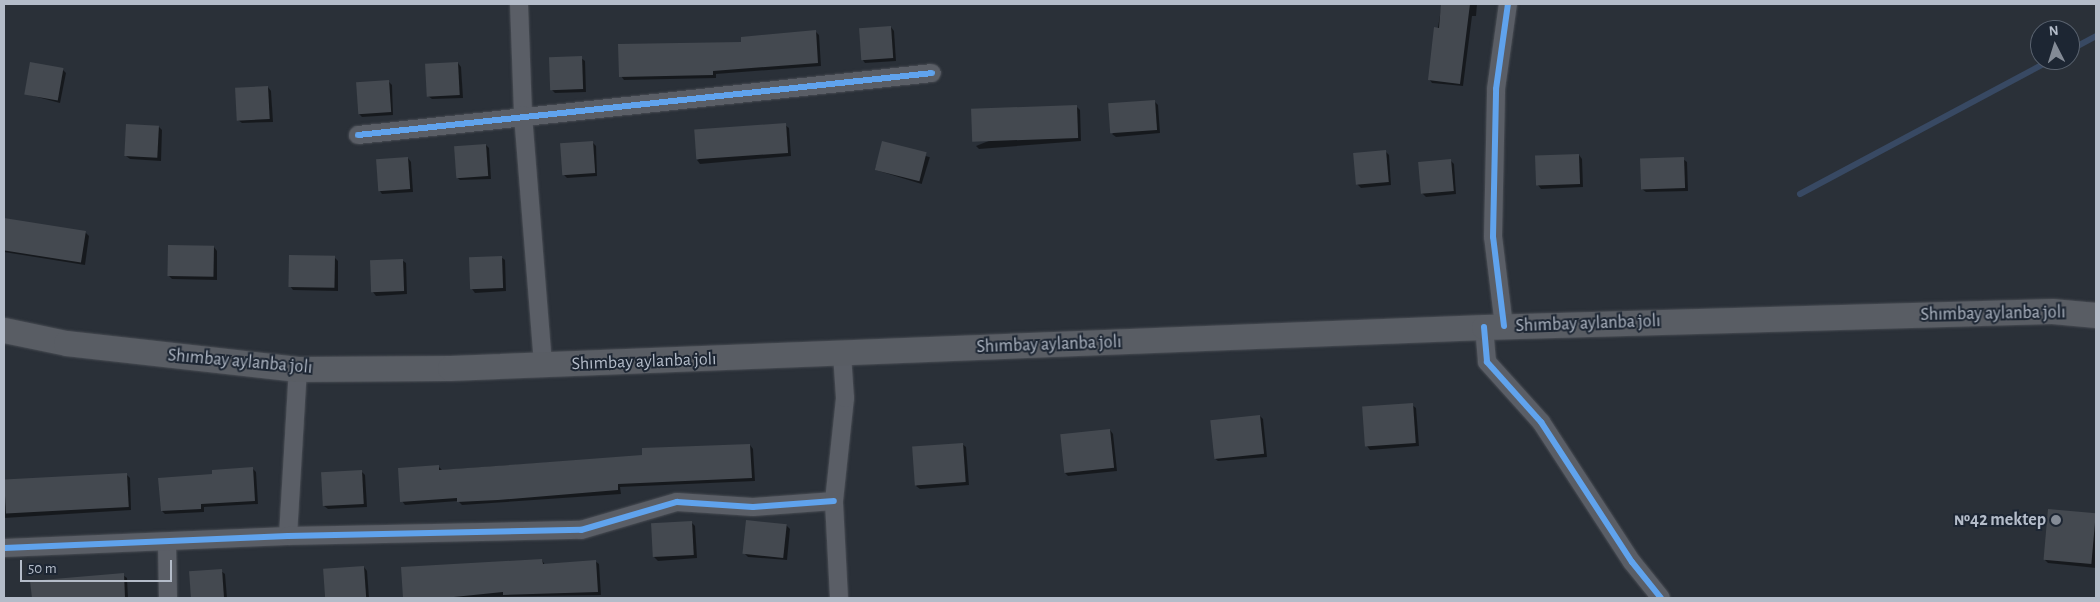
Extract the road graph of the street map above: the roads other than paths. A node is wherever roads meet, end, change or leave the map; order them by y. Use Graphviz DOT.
graph roads {
  1 [pos="519,4"];
  2 [pos="1508,4"];
  3 [pos="932,73"];
  4 [pos="522,115"];
  5 [pos="358,135"];
  6 [pos="2096,315"];
  7 [pos="1494,327"];
  8 [pos="4,330"];
  9 [pos="842,354"];
  10 [pos="543,366"];
  11 [pos="298,369"];
  12 [pos="834,501"];
  13 [pos="288,536"];
  14 [pos="167,542"];
  15 [pos="4,548"];
  16 [pos="168,598"];
  17 [pos="839,598"];
  18 [pos="1661,598"];
  1 -- 4 [label="street"];
  2 -- 7 [label="street"];
  3 -- 4 [label="street"];
  4 -- 5 [label="street"];
  4 -- 10 [label="street"];
  6 -- 7 [label="main road, Shımbay aylanba jolı"];
  7 -- 9 [label="main road, Shımbay aylanba jolı"];
  7 -- 18 [label="street"];
  8 -- 11 [label="main road, Shımbay aylanba jolı"];
  9 -- 10 [label="main road, Shımbay aylanba jolı"];
  9 -- 12 [label="street"];
  10 -- 11 [label="main road, Shımbay aylanba jolı"];
  11 -- 13 [label="street"];
  12 -- 13 [label="street"];
  12 -- 17 [label="street"];
  13 -- 14 [label="street"];
  14 -- 15 [label="street"];
  14 -- 16 [label="street"];
}
